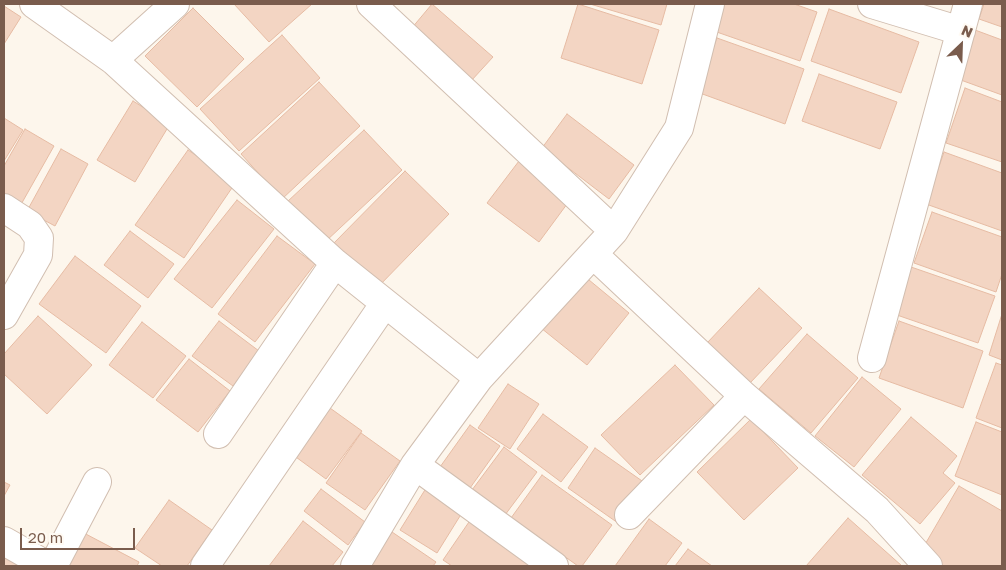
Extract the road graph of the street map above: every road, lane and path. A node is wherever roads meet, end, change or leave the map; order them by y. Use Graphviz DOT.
graph roads {
  1 [pos="34,4"];
  2 [pos="175,4"];
  3 [pos="371,4"];
  4 [pos="710,4"];
  5 [pos="872,4"];
  6 [pos="968,4"];
  7 [pos="961,31"];
  8 [pos="113,60"];
  9 [pos="4,208"];
  10 [pos="614,231"];
  11 [pos="593,254"];
  12 [pos="335,263"];
  13 [pos="385,303"];
  14 [pos="4,315"];
  15 [pos="872,358"];
  16 [pos="479,378"];
  17 [pos="744,396"];
  18 [pos="218,434"];
  19 [pos="416,465"];
  20 [pos="98,482"];
  21 [pos="630,514"];
  22 [pos="4,541"];
  23 [pos="48,566"];
  24 [pos="53,566"];
  25 [pos="205,566"];
  26 [pos="355,566"];
  27 [pos="554,566"];
  28 [pos="928,566"];
  1 -- 8 [label="street"];
  2 -- 8 [label="street"];
  3 -- 10 [label="street"];
  4 -- 10 [label="street"];
  5 -- 7 [label="street"];
  6 -- 7 [label="street"];
  7 -- 15 [label="street"];
  8 -- 12 [label="street"];
  9 -- 14 [label="street"];
  10 -- 11 [label="street"];
  11 -- 16 [label="street"];
  11 -- 17 [label="street"];
  12 -- 13 [label="street"];
  12 -- 18 [label="street"];
  13 -- 16 [label="street"];
  13 -- 25 [label="street"];
  16 -- 19 [label="street"];
  17 -- 21 [label="street"];
  17 -- 28 [label="street"];
  19 -- 26 [label="street"];
  19 -- 27 [label="street"];
  20 -- 24 [label="street"];
  22 -- 23 [label="street"];
}
